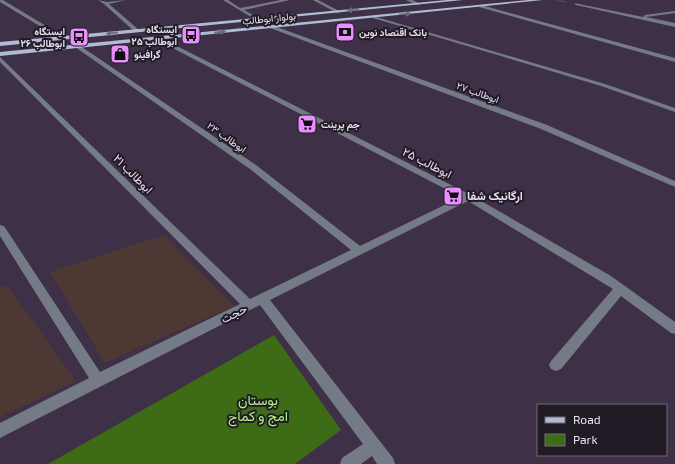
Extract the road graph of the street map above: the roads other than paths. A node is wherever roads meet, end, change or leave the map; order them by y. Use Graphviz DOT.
graph roads {
  1 [pos="0,0"];
  2 [pos="100,0"];
  3 [pos="124,0"];
  4 [pos="225,0"];
  5 [pos="288,0"];
  6 [pos="315,0"];
  7 [pos="408,0"];
  8 [pos="461,0"];
  9 [pos="541,0"];
  10 [pos="446,2"];
  11 [pos="106,3"];
  12 [pos="419,4"];
  13 [pos="576,4"];
  14 [pos="480,6"];
  15 [pos="240,9"];
  16 [pos="456,9"];
  17 [pos="339,12"];
  18 [pos="675,12"];
  19 [pos="637,16"];
  20 [pos="375,17"];
  21 [pos="256,20"];
  22 [pos="675,25"];
  23 [pos="272,27"];
  24 [pos="137,31"];
  25 [pos="63,38"];
  26 [pos="157,38"];
  27 [pos="0,44"];
  28 [pos="78,46"];
  29 [pos="0,54"];
  30 [pos="0,58"];
  31 [pos="675,60"];
  32 [pos="675,110"];
  33 [pos="675,184"];
  34 [pos="468,197"];
  35 [pos="0,228"];
  36 [pos="360,251"];
  37 [pos="620,289"];
  38 [pos="263,300"];
  39 [pos="249,306"];
  40 [pos="675,329"];
  41 [pos="556,364"];
  42 [pos="98,380"];
  43 [pos="0,431"];
  44 [pos="373,446"];
  45 [pos="348,464"];
  46 [pos="387,464"];
  1 -- 25 [label="street"];
  2 -- 11 [label="street"];
  3 -- 11 [label="street"];
  4 -- 15 [label="street"];
  5 -- 15 [label="street"];
  6 -- 17 [label="street"];
  7 -- 12 [label="street"];
  8 -- 10 [label="main road, بولوار ابوطالب"];
  9 -- 14 [label="main road, بولوار ابوطالب"];
  10 -- 12 [label="main road, بولوار ابوطالب"];
  10 -- 16 [label="main road"];
  11 -- 24 [label="street"];
  12 -- 17 [label="main road, بولوار ابوطالب, one-way"];
  13 -- 19 [label="street"];
  14 -- 16 [label="main road, بولوار ابوطالب"];
  14 -- 31 [label="street"];
  15 -- 21 [label="street"];
  20 -- 16 [label="main road, بولوار ابوطالب, one-way"];
  17 -- 21 [label="main road, بولوار ابوطالب"];
  18 -- 19 [label="street"];
  19 -- 22 [label="street"];
  20 -- 23 [label="main road, بولوار ابوطالب"];
  20 -- 32 [label="street"];
  21 -- 24 [label="main road, بولوار ابوطالب"];
  26 -- 23 [label="main road, بولوار ابوطالب, one-way"];
  23 -- 33 [label="street, ابوطالب ۲۷"];
  24 -- 25 [label="main road, بولوار ابوطالب, one-way"];
  25 -- 27 [label="main road, بولوار ابوطالب"];
  26 -- 28 [label="main road, بولوار ابوطالب"];
  26 -- 34 [label="street, ابوطالب ۲۵"];
  28 -- 29 [label="main road, بولوار ابوطالب"];
  28 -- 36 [label="street, ابوطالب ۲۳"];
  30 -- 39 [label="street, ابوطالب ۲۱"];
  34 -- 36 [label="street, حجت"];
  34 -- 37 [label="street, ابوطالب ۲۵"];
  35 -- 42 [label="street"];
  36 -- 38 [label="street, حجت"];
  37 -- 40 [label="street, ابوطالب ۲۵"];
  37 -- 41 [label="street"];
  38 -- 39 [label="street, حجت"];
  38 -- 44 [label="street"];
  39 -- 42 [label="street, حجت"];
  42 -- 43 [label="street, حجت"];
  44 -- 45 [label="street"];
  44 -- 46 [label="street"];
}
